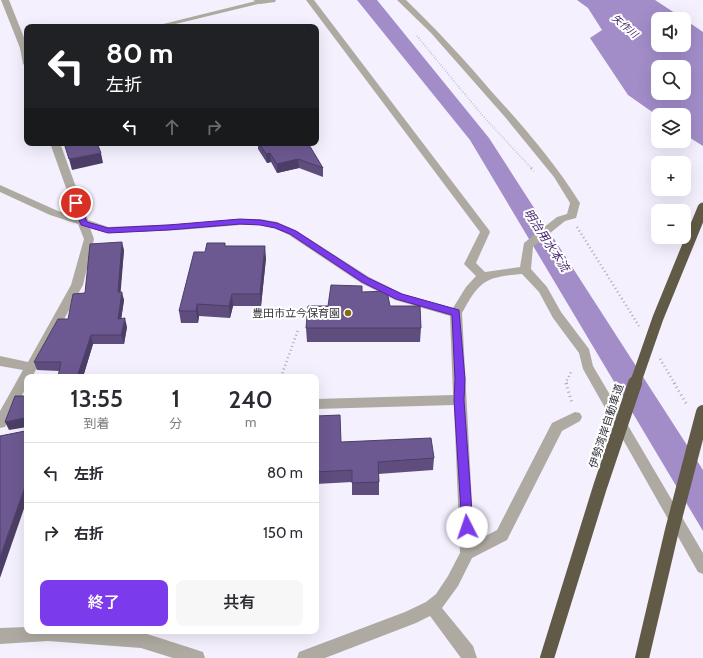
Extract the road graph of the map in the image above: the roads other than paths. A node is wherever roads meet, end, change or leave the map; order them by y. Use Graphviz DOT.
graph roads {
  1 [pos="5,0"];
  2 [pos="272,0"];
  3 [pos="310,0"];
  4 [pos="401,0"];
  5 [pos="259,1"];
  6 [pos="166,24"];
  7 [pos="24,48"];
  8 [pos="56,146"];
  9 [pos="0,188"];
  10 [pos="703,208"];
  11 [pos="84,223"];
  12 [pos="525,270"];
  13 [pos="482,276"];
  14 [pos="456,313"];
  15 [pos="0,361"];
  16 [pos="30,367"];
  17 [pos="26,374"];
  18 [pos="24,378"];
  19 [pos="459,400"];
  20 [pos="319,404"];
  21 [pos="703,412"];
  22 [pos="575,417"];
  23 [pos="0,423"];
  24 [pos="467,553"];
  25 [pos="703,567"];
  26 [pos="432,607"];
  27 [pos="32,634"];
  28 [pos="61,634"];
  29 [pos="0,636"];
  30 [pos="197,658"];
  31 [pos="305,658"];
  32 [pos="469,658"];
  33 [pos="547,658"];
  34 [pos="642,658"];
  1 -- 7 [label="street"];
  2 -- 5 [label="street"];
  3 -- 13 [label="street"];
  4 -- 12 [label="street"];
  5 -- 6 [label="lane"];
  8 -- 11 [label="street"];
  9 -- 11 [label="street"];
  10 -- 33 [label="highway, 伊勢湾岸自動車道, bridge"];
  11 -- 14 [label="street"];
  11 -- 16 [label="street"];
  12 -- 13 [label="street"];
  12 -- 25 [label="street"];
  13 -- 14 [label="street"];
  14 -- 19 [label="street"];
  15 -- 16 [label="street"];
  16 -- 17 [label="street"];
  18 -- 23 [label="street"];
  19 -- 20 [label="street"];
  19 -- 24 [label="street"];
  21 -- 34 [label="highway, bridge"];
  22 -- 24 [label="street"];
  24 -- 26 [label="street"];
  26 -- 31 [label="street"];
  26 -- 32 [label="street"];
  27 -- 29 [label="street"];
  28 -- 30 [label="street"];
}
